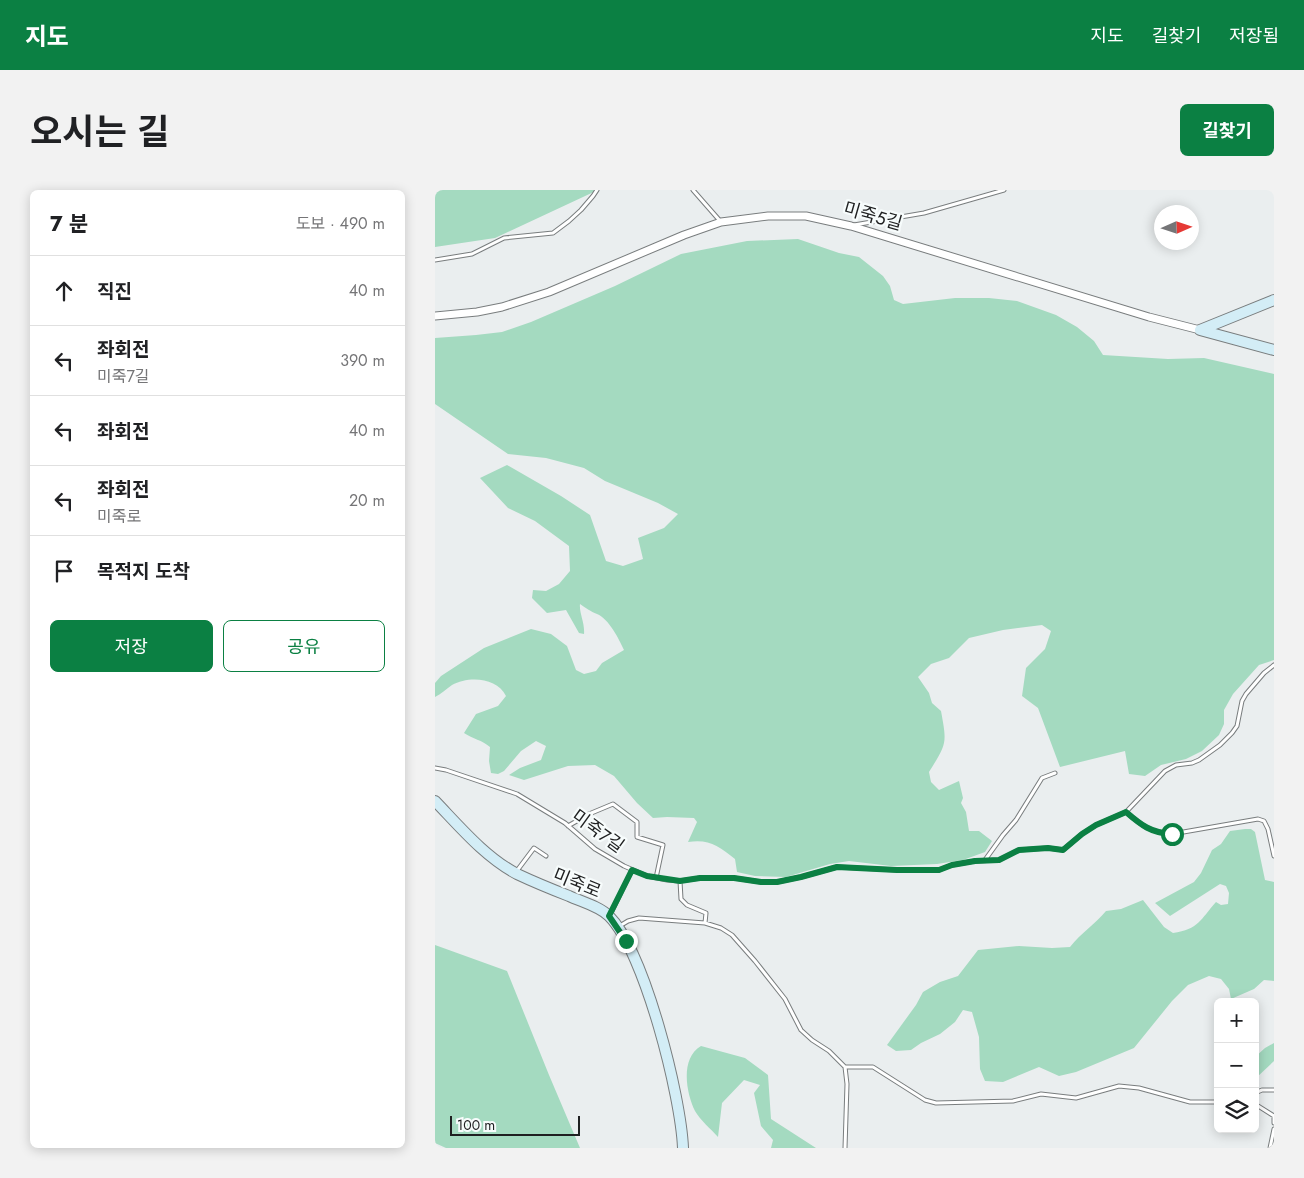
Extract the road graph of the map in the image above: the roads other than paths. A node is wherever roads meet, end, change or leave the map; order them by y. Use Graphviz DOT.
graph roads {
  1 [pos="597,190"];
  2 [pos="693,190"];
  3 [pos="1005,190"];
  4 [pos="721,222"];
  5 [pos="851,226"];
  6 [pos="435,260"];
  7 [pos="1274,300"];
  8 [pos="435,316"];
  9 [pos="1200,330"];
  10 [pos="1274,350"];
  11 [pos="1274,665"];
  12 [pos="435,768"];
  13 [pos="1055,773"];
  14 [pos="435,801"];
  15 [pos="1126,812"];
  16 [pos="568,826"];
  17 [pos="546,856"];
  18 [pos="1274,856"];
  19 [pos="985,860"];
  20 [pos="632,870"];
  21 [pos="515,873"];
  22 [pos="655,878"];
  23 [pos="680,881"];
  24 [pos="609,916"];
  25 [pos="705,923"];
  26 [pos="618,927"];
  27 [pos="845,1068"];
  28 [pos="1274,1090"];
  29 [pos="1259,1092"];
  30 [pos="1214,1102"];
  31 [pos="1259,1107"];
  32 [pos="1274,1123"];
  33 [pos="1274,1129"];
  34 [pos="683,1148"];
  35 [pos="845,1148"];
  36 [pos="1270,1148"];
  1 -- 6 [label="lane"];
  2 -- 4 [label="lane"];
  3 -- 5 [label="lane"];
  4 -- 5 [label="street, 미죽5길"];
  4 -- 8 [label="street, 미죽5길"];
  5 -- 9 [label="street, 미죽5길"];
  7 -- 9 [label="street"];
  9 -- 10 [label="street, 미죽5길"];
  11 -- 15 [label="lane"];
  12 -- 16 [label="lane, 미죽7길"];
  13 -- 19 [label="lane"];
  14 -- 21 [label="street, 미죽로"];
  15 -- 18 [label="lane"];
  15 -- 19 [label="lane, 미죽7길"];
  16 -- 20 [label="lane, 미죽7길"];
  16 -- 22 [label="lane"];
  17 -- 21 [label="lane"];
  19 -- 23 [label="lane, 미죽7길"];
  20 -- 22 [label="lane, 미죽7길"];
  20 -- 24 [label="lane"];
  21 -- 24 [label="street, 미죽로"];
  22 -- 23 [label="lane, 미죽7길"];
  23 -- 25 [label="lane"];
  24 -- 26 [label="street, 미죽로"];
  25 -- 26 [label="lane"];
  25 -- 27 [label="lane"];
  26 -- 34 [label="street, 미죽로"];
  27 -- 30 [label="lane"];
  27 -- 35 [label="lane"];
  28 -- 29 [label="lane"];
  31 -- 32 [label="lane"];
  33 -- 36 [label="lane"];
}
